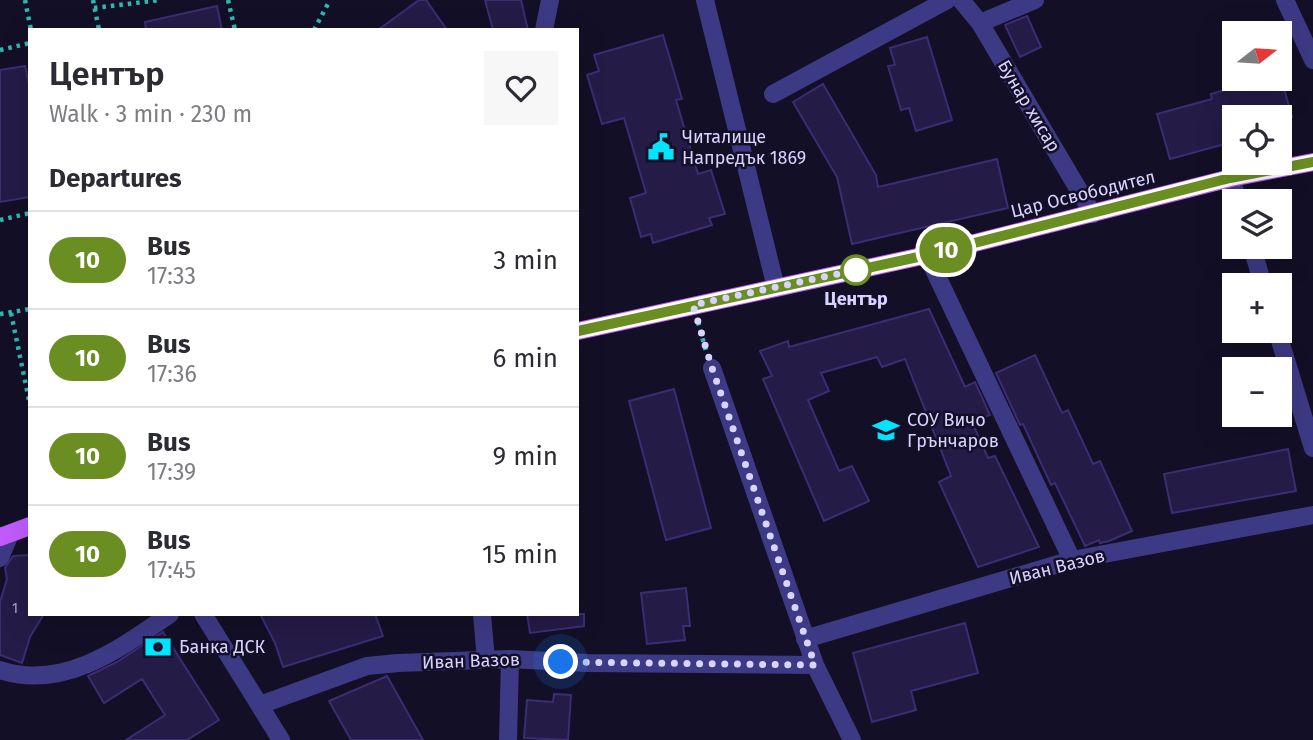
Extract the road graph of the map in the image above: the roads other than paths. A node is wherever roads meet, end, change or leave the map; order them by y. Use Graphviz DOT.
graph roads {
  1 [pos="550,0"];
  2 [pos="705,0"];
  3 [pos="947,0"];
  4 [pos="961,0"];
  5 [pos="1035,0"];
  6 [pos="1285,0"];
  7 [pos="979,23"];
  8 [pos="544,28"];
  9 [pos="1312,51"];
  10 [pos="773,94"];
  11 [pos="1313,162"];
  12 [pos="1230,178"];
  13 [pos="1234,189"];
  14 [pos="1093,214"];
  15 [pos="927,255"];
  16 [pos="776,288"];
  17 [pos="579,331"];
  18 [pos="1281,343"];
  19 [pos="712,368"];
  20 [pos="1313,447"];
  21 [pos="1313,515"];
  22 [pos="28,527"];
  23 [pos="5,536"];
  24 [pos="0,558"];
  25 [pos="1072,560"];
  26 [pos="167,616"];
  27 [pos="203,616"];
  28 [pos="482,616"];
  29 [pos="805,639"];
  30 [pos="510,659"];
  31 [pos="486,660"];
  32 [pos="815,665"];
  33 [pos="0,670"];
  34 [pos="260,705"];
  35 [pos="281,740"];
  36 [pos="508,740"];
  37 [pos="852,740"];
  1 -- 8 [label="street"];
  2 -- 16 [label="street"];
  3 -- 10 [label="street"];
  4 -- 7 [label="street, Бунар хисар"];
  5 -- 7 [label="street"];
  6 -- 9 [label="street"];
  7 -- 14 [label="street, Бунар хисар"];
  11 -- 12 [label="main road, Цар Освободител"];
  12 -- 13 [label="street"];
  12 -- 14 [label="main road, Цар Освободител"];
  14 -- 15 [label="main road, Цар Освободител"];
  15 -- 16 [label="main road, Цар Освободител"];
  15 -- 25 [label="street"];
  16 -- 17 [label="main road, Цар Освободител"];
  18 -- 20 [label="street"];
  19 -- 29 [label="street"];
  21 -- 25 [label="street, Иван Вазов"];
  22 -- 23 [label="main road"];
  23 -- 24 [label="street"];
  25 -- 29 [label="street, Иван Вазов"];
  26 -- 33 [label="street"];
  27 -- 34 [label="street"];
  28 -- 31 [label="street"];
  29 -- 32 [label="street"];
  30 -- 31 [label="street, Иван Вазов"];
  30 -- 32 [label="street, Иван Вазов"];
  30 -- 36 [label="street"];
  31 -- 34 [label="street, Иван Вазов"];
  32 -- 37 [label="street"];
  34 -- 35 [label="street"];
}
